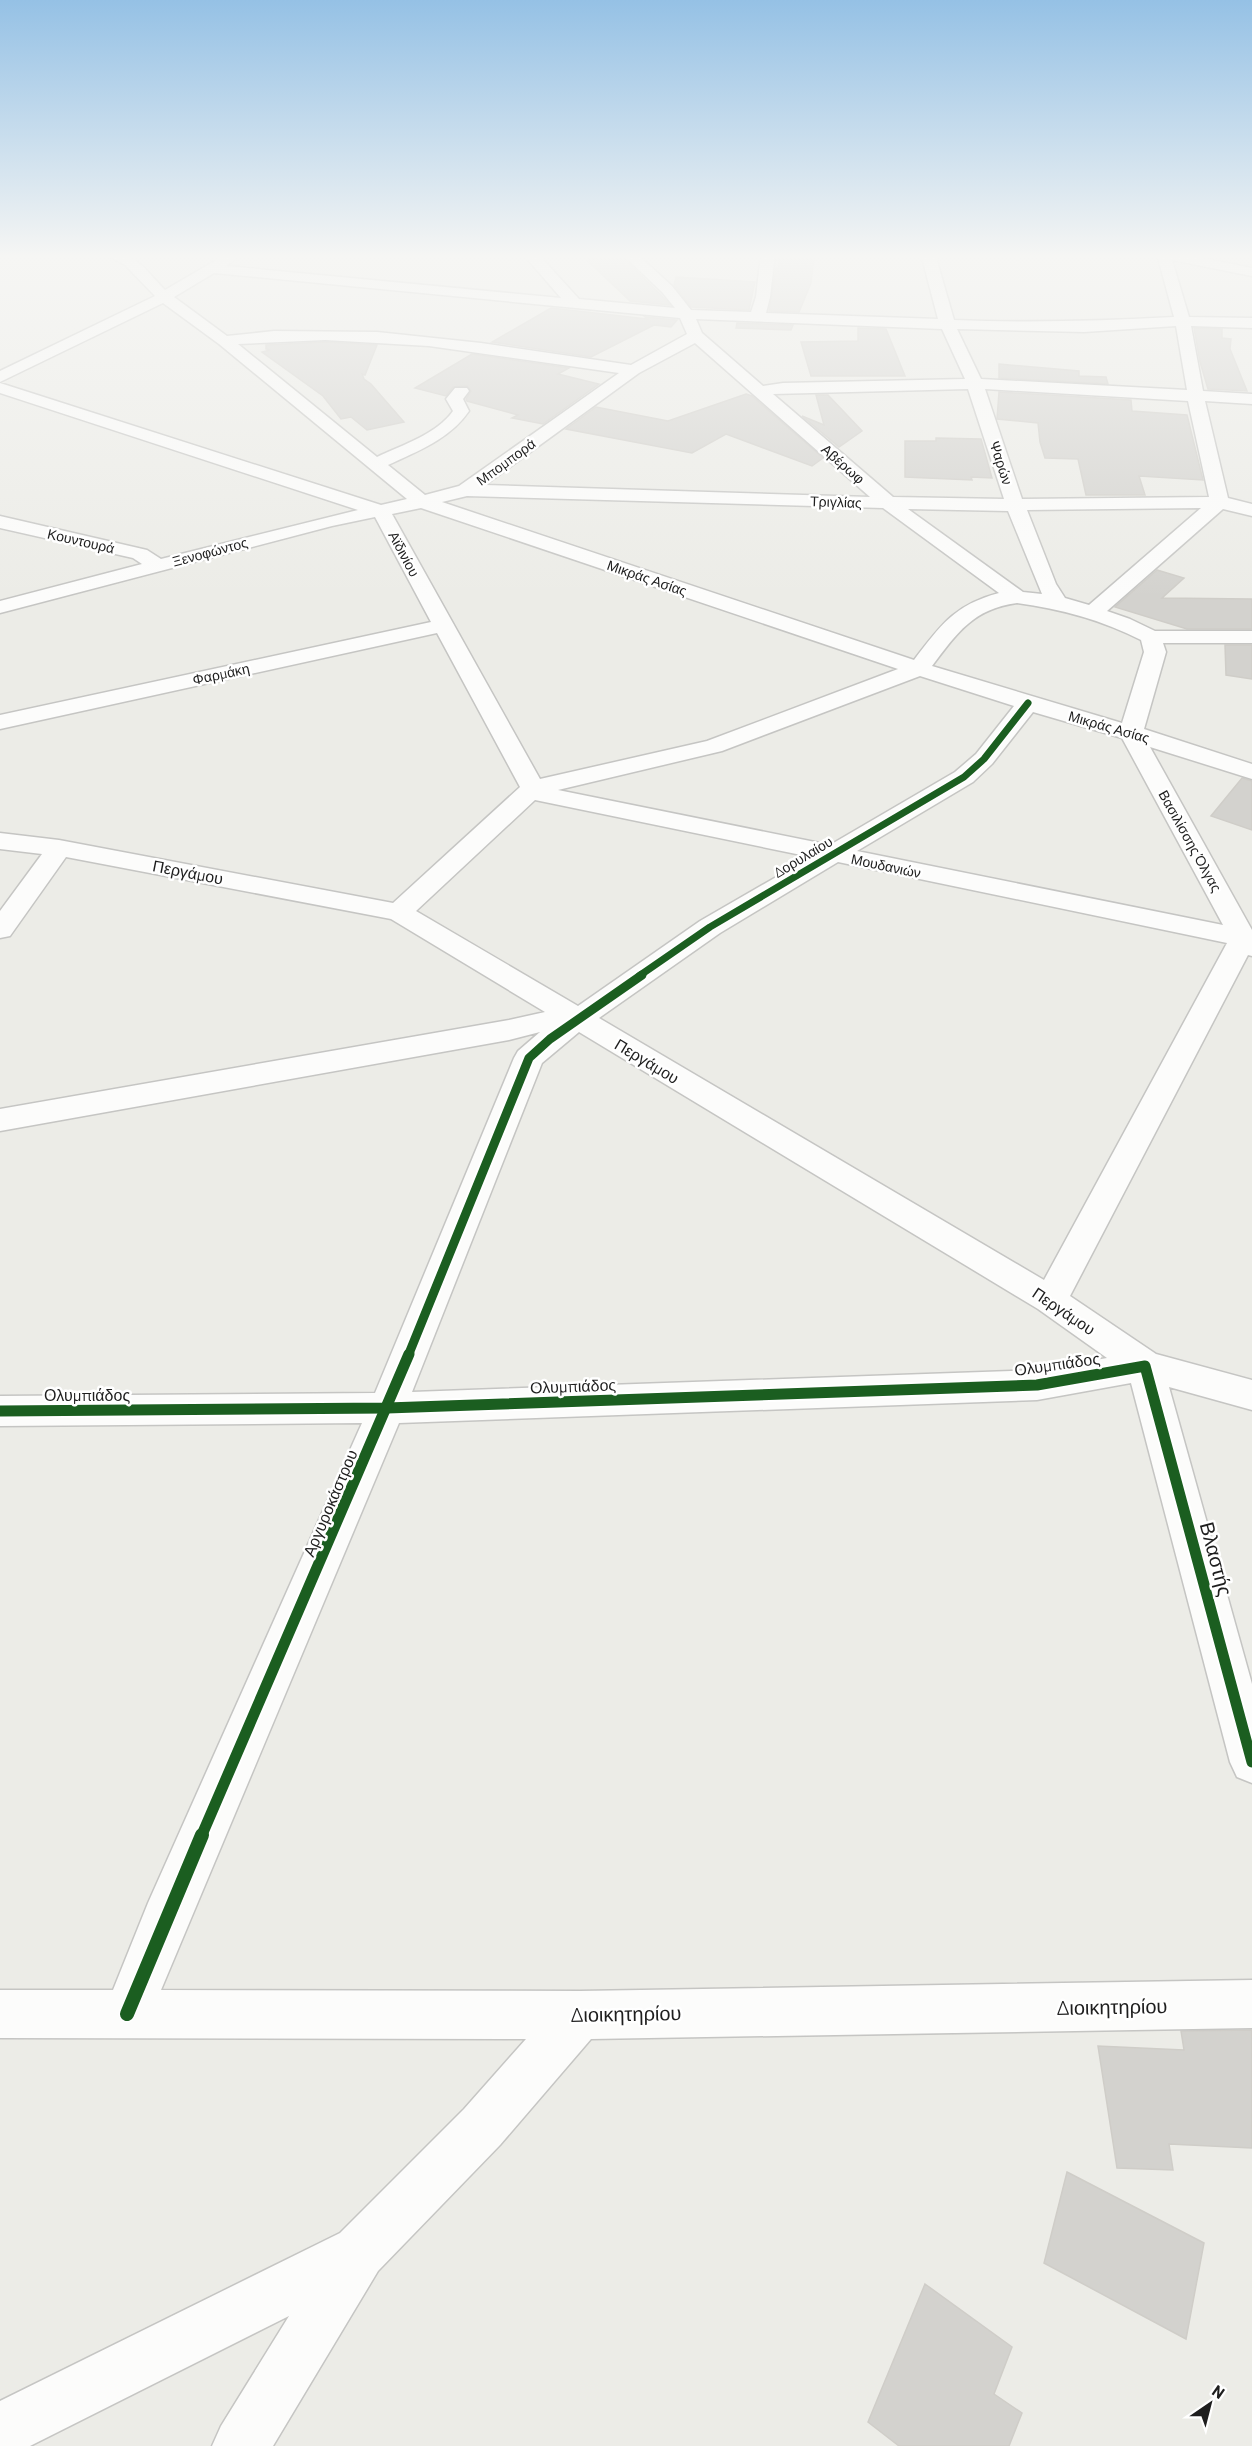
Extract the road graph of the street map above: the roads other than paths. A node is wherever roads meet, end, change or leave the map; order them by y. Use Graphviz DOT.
graph roads {
  1 [pos="21,368"];
  2 [pos="257,368"];
  3 [pos="619,368"];
  4 [pos="636,368"];
  5 [pos="733,368"];
  6 [pos="968,368"];
  7 [pos="1191,368"];
  8 [pos="633,370"];
  9 [pos="3,377"];
  10 [pos="975,384"];
  11 [pos="461,392"];
  12 [pos="760,392"];
  13 [pos="1196,397"];
  14 [pos="1252,399"];
  15 [pos="375,465"];
  16 [pos="466,490"];
  17 [pos="422,502"];
  18 [pos="1219,502"];
  19 [pos="888,503"];
  20 [pos="1015,505"];
  21 [pos="381,510"];
  22 [pos="1252,510"];
  23 [pos="0,522"];
  24 [pos="159,566"];
  25 [pos="1017,597"];
  26 [pos="1057,602"];
  27 [pos="0,607"];
  28 [pos="1093,613"];
  29 [pos="442,626"];
  30 [pos="1150,636"];
  31 [pos="1252,637"];
  32 [pos="919,669"];
  33 [pos="1028,703"];
  34 [pos="0,722"];
  35 [pos="1131,733"];
  36 [pos="1252,772"];
  37 [pos="531,790"];
  38 [pos="0,841"];
  39 [pos="59,848"];
  40 [pos="833,855"];
  41 [pos="399,912"];
  42 [pos="0,930"];
  43 [pos="1248,943"];
  44 [pos="573,1017"];
  45 [pos="0,1120"];
  46 [pos="1050,1300"];
  47 [pos="1145,1366"];
  48 [pos="1252,1395"];
  49 [pos="387,1408"];
  50 [pos="0,1411"];
  51 [pos="1252,1762"];
  52 [pos="1252,2004"];
  53 [pos="0,2014"];
  54 [pos="127,2014"];
  55 [pos="580,2015"];
  56 [pos="359,2252"];
  57 [pos="0,2431"];
  58 [pos="241,2446"];
  1 -- 9 [label="street"];
  2 -- 15 [label="street, Μικράς Ασίας"];
  3 -- 8 [label="street"];
  4 -- 8 [label="street, Μπομπορά"];
  5 -- 12 [label="street, Αβέρωφ"];
  6 -- 10 [label="street, Ψαρών"];
  7 -- 13 [label="street"];
  8 -- 16 [label="street, Μπομπορά"];
  9 -- 21 [label="street"];
  10 -- 12 [label="street"];
  10 -- 13 [label="street"];
  10 -- 20 [label="street, Ψαρών"];
  11 -- 15 [label="street"];
  12 -- 19 [label="street, Αβέρωφ"];
  13 -- 14 [label="street"];
  13 -- 18 [label="street"];
  15 -- 17 [label="street, Μικράς Ασίας"];
  16 -- 17 [label="street, Τριγλίας"];
  16 -- 19 [label="street, Τριγλίας"];
  17 -- 21 [label="street, Ξενοφώντος"];
  17 -- 32 [label="street, Μικράς Ασίας"];
  18 -- 20 [label="street, Τριγλίας"];
  18 -- 22 [label="street, Τριγλίας"];
  18 -- 28 [label="street"];
  19 -- 20 [label="street, Τριγλίας"];
  19 -- 25 [label="street, Αβέρωφ"];
  20 -- 26 [label="street, Ψαρών"];
  21 -- 24 [label="street, Ξενοφώντος"];
  21 -- 29 [label="street, Αϊδινίου"];
  23 -- 24 [label="street, Κουντουρά"];
  24 -- 27 [label="street, Ξενοφώντος"];
  25 -- 26 [label="street"];
  25 -- 32 [label="street"];
  26 -- 28 [label="street"];
  28 -- 30 [label="street"];
  29 -- 34 [label="street, Φαρμάκη"];
  29 -- 37 [label="street, Αϊδινίου"];
  30 -- 31 [label="street"];
  30 -- 35 [label="street"];
  32 -- 33 [label="street, Μικράς Ασίας"];
  32 -- 37 [label="street"];
  33 -- 35 [label="street, Μικράς Ασίας"];
  33 -- 40 [label="street, Δορυλαίου"];
  35 -- 36 [label="street, Μικράς Ασίας"];
  35 -- 43 [label="street, Βασιλίσσης Όλγας"];
  37 -- 40 [label="street, Μουδανιών"];
  37 -- 41 [label="street"];
  38 -- 39 [label="street, Περγάμου"];
  39 -- 41 [label="street, Περγάμου"];
  39 -- 42 [label="street"];
  40 -- 43 [label="street, Μουδανιών"];
  40 -- 44 [label="street, Δορυλαίου"];
  41 -- 44 [label="street, Περγάμου"];
  43 -- 46 [label="street"];
  44 -- 45 [label="street"];
  44 -- 46 [label="street, Περγάμου"];
  44 -- 49 [label="street, Αργυροκάστρου"];
  46 -- 47 [label="street, Περγάμου"];
  47 -- 48 [label="street, Περγάμου"];
  47 -- 49 [label="street, Ολυμπιάδος"];
  47 -- 51 [label="street, Βλαστής"];
  49 -- 50 [label="street, Ολυμπιάδος"];
  49 -- 54 [label="street, Αργυροκάστρου"];
  52 -- 55 [label="street, Διοικητηρίου"];
  53 -- 54 [label="street, Διοικητηρίου"];
  54 -- 55 [label="street, Διοικητηρίου"];
  55 -- 56 [label="street"];
  56 -- 57 [label="street"];
  56 -- 58 [label="street"];
}
